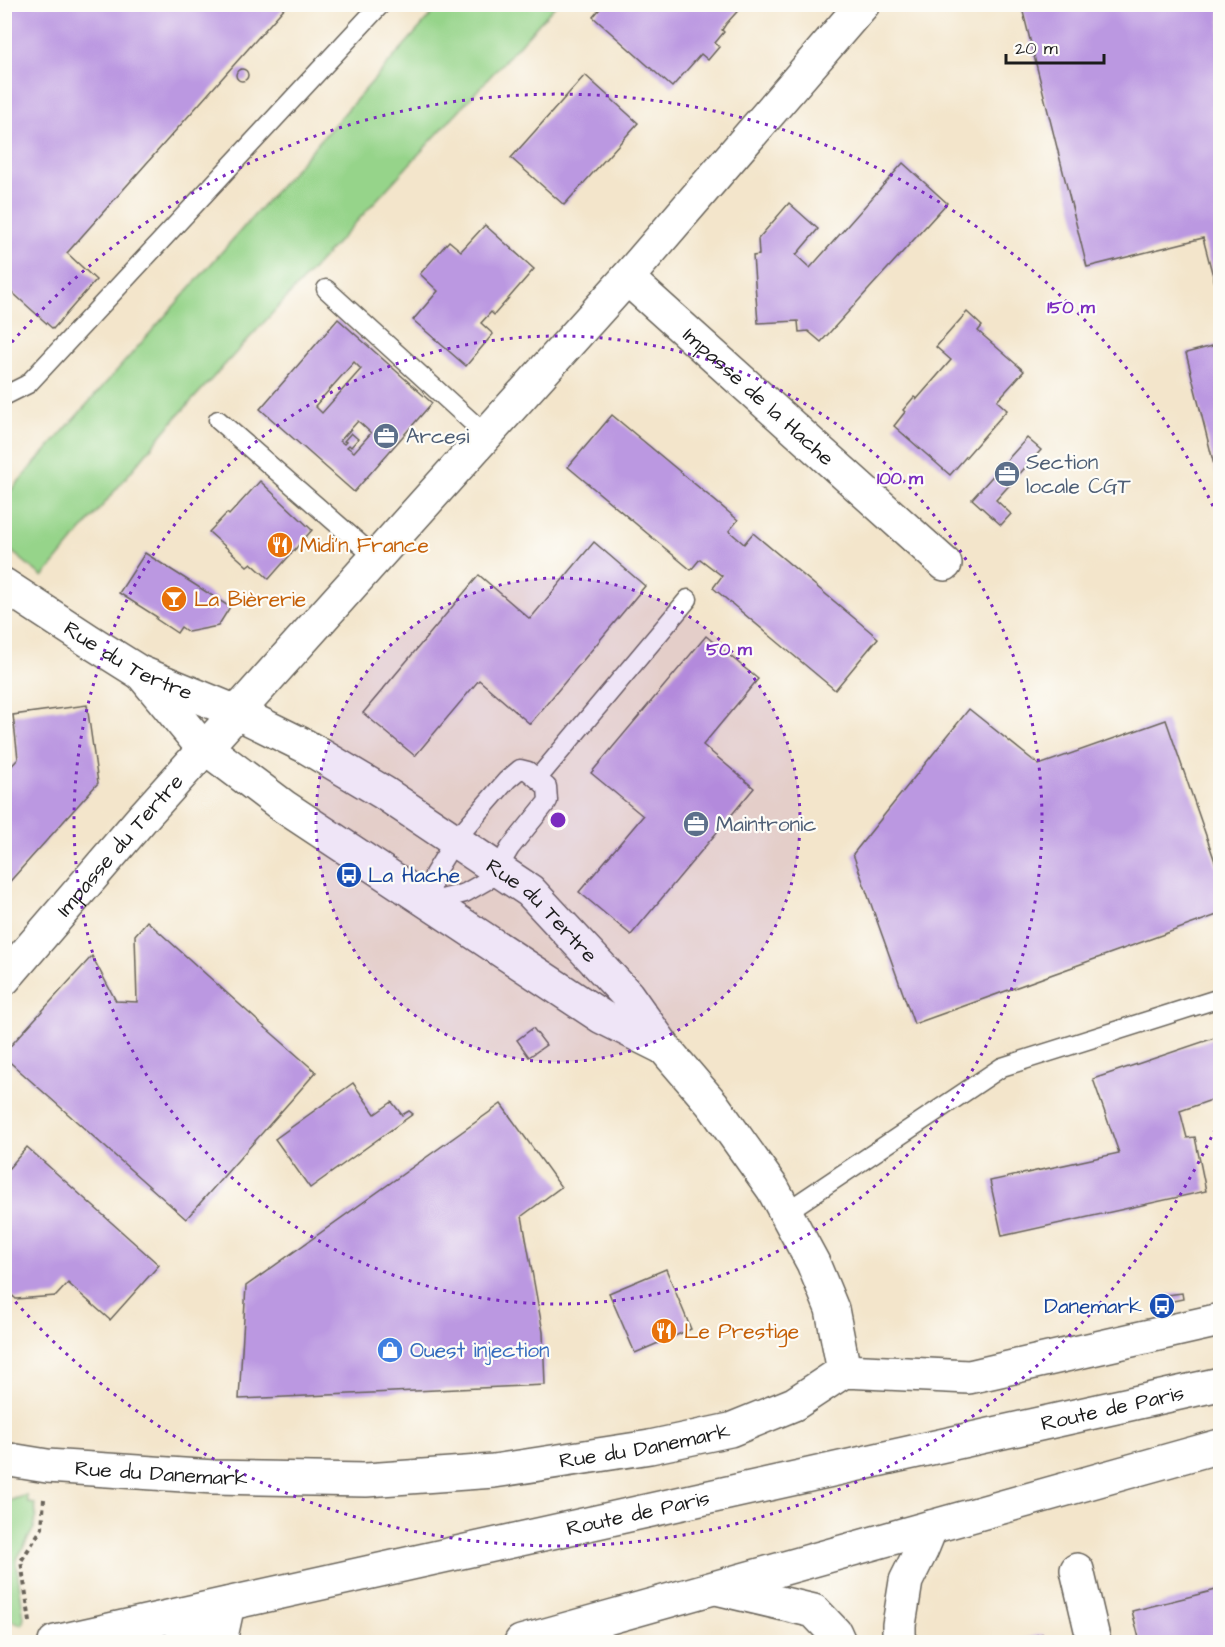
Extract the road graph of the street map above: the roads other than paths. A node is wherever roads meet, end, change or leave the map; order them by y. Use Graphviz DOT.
graph roads {
  1 [pos="381,4"];
  2 [pos="864,4"];
  3 [pos="627,278"];
  4 [pos="326,289"];
  5 [pos="4,396"];
  6 [pos="218,420"];
  7 [pos="485,434"];
  8 [pos="375,557"];
  9 [pos="945,564"];
  10 [pos="4,585"];
  11 [pos="688,599"];
  12 [pos="140,672"];
  13 [pos="236,712"];
  14 [pos="205,747"];
  15 [pos="538,778"];
  16 [pos="455,840"];
  17 [pos="498,869"];
  18 [pos="430,903"];
  19 [pos="4,979"];
  20 [pos="1221,998"];
  21 [pos="666,1050"];
  22 [pos="786,1212"];
  23 [pos="1221,1320"];
  24 [pos="844,1371"];
  25 [pos="1221,1384"];
  26 [pos="1221,1446"];
  27 [pos="4,1460"];
  28 [pos="47,1466"];
  29 [pos="4,1485"];
  30 [pos="931,1527"];
  31 [pos="1077,1570"];
  32 [pos="716,1588"];
  33 [pos="228,1604"];
  34 [pos="43,1634"];
  35 [pos="181,1642"];
  36 [pos="521,1642"];
  37 [pos="839,1642"];
  38 [pos="899,1642"];
  39 [pos="1094,1642"];
  1 -- 5 [label="lane"];
  2 -- 3 [label="street"];
  3 -- 7 [label="street"];
  3 -- 9 [label="street, Impasse de la Hache"];
  4 -- 7 [label="lane"];
  6 -- 8 [label="lane"];
  7 -- 8 [label="street"];
  8 -- 13 [label="street"];
  10 -- 12 [label="street, Rue du Tertre"];
  11 -- 15 [label="lane"];
  12 -- 13 [label="street, Rue du Tertre"];
  12 -- 14 [label="street"];
  13 -- 14 [label="street, Impasse du Tertre"];
  13 -- 16 [label="street, Rue du Tertre"];
  14 -- 18 [label="street"];
  14 -- 19 [label="street, Impasse du Tertre"];
  15 -- 16 [label="lane"];
  15 -- 17 [label="lane"];
  16 -- 17 [label="street, Rue du Tertre"];
  16 -- 18 [label="lane"];
  17 -- 18 [label="lane"];
  17 -- 21 [label="street, Rue du Tertre"];
  18 -- 21 [label="street"];
  20 -- 22 [label="lane"];
  21 -- 22 [label="street, Rue du Tertre"];
  22 -- 24 [label="street, Rue du Tertre"];
  23 -- 24 [label="street"];
  24 -- 28 [label="street, Rue du Danemark"];
  25 -- 33 [label="street, Route de Paris"];
  26 -- 30 [label="street"];
  27 -- 28 [label="street, Rue du Danemark"];
  28 -- 29 [label="street, Rue du Danemark"];
  30 -- 32 [label="street"];
  30 -- 38 [label="street"];
  31 -- 39 [label="street"];
  32 -- 36 [label="street"];
  32 -- 37 [label="street"];
  33 -- 34 [label="street, Route de Paris"];
  33 -- 35 [label="street"];
}
